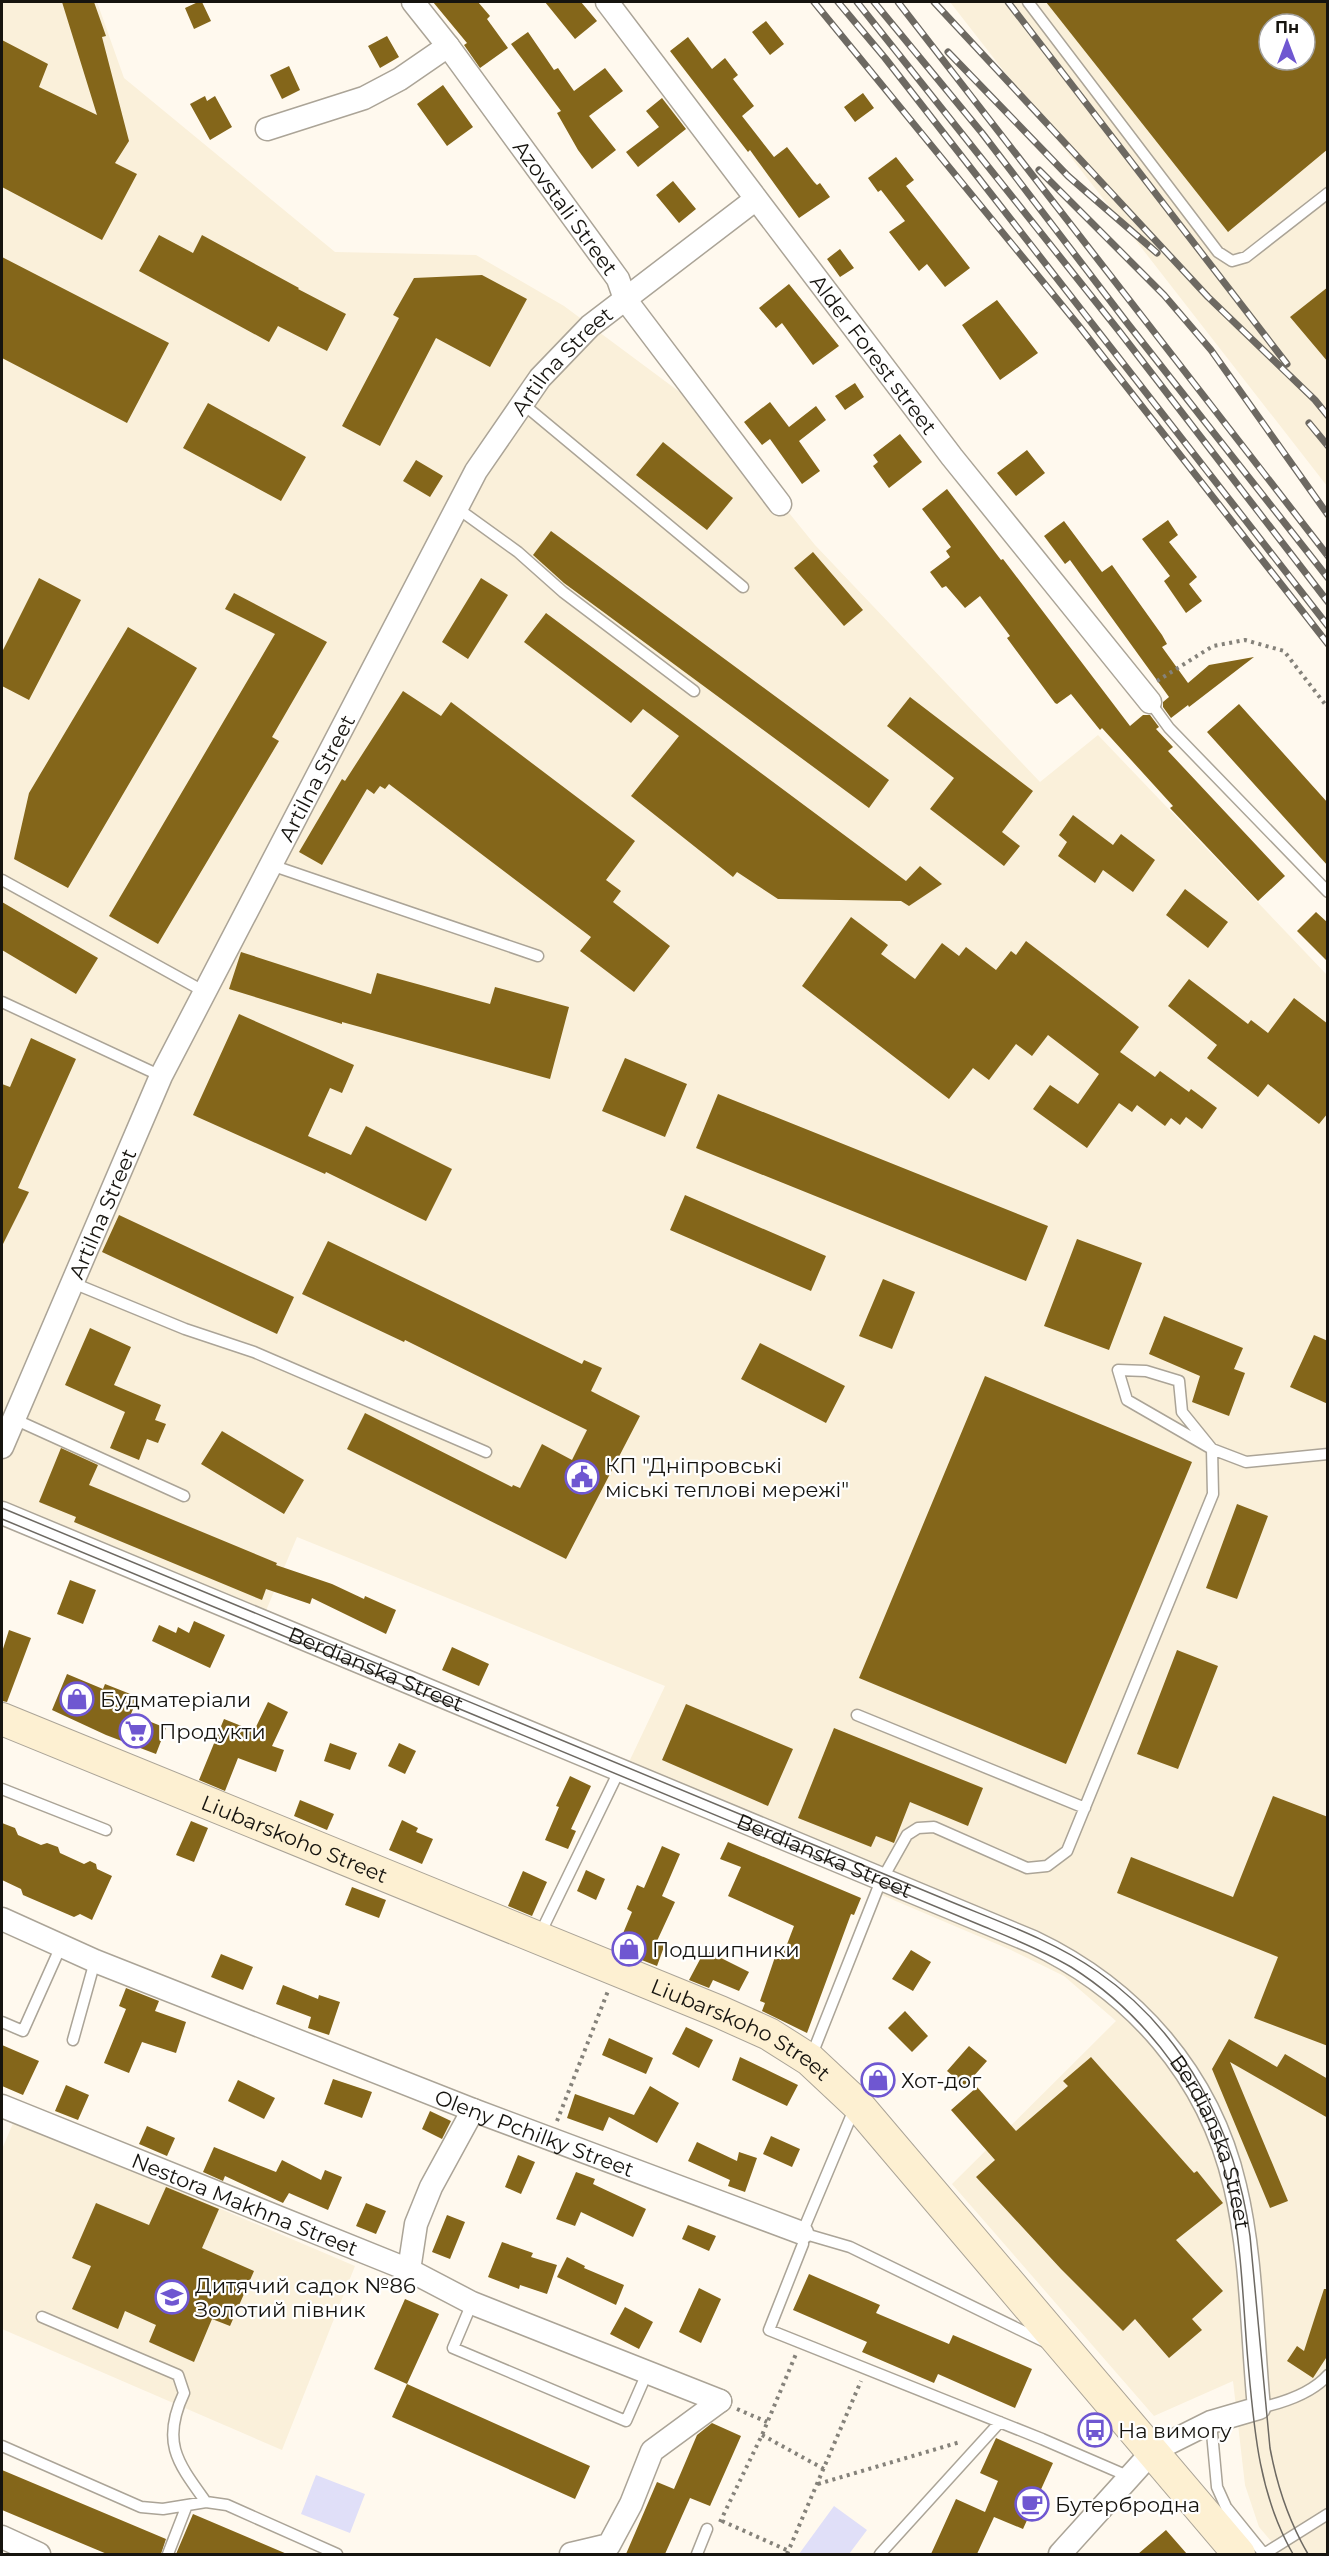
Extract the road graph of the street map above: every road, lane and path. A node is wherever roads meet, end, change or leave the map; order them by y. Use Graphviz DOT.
graph roads {
  1 [pos="413,2"];
  2 [pos="607,2"];
  3 [pos="1028,2"];
  4 [pos="448,46"];
  5 [pos="267,129"];
  6 [pos="1328,193"];
  7 [pos="756,199"];
  8 [pos="625,299"];
  9 [pos="523,404"];
  10 [pos="780,504"];
  11 [pos="457,508"];
  12 [pos="743,587"];
  13 [pos="694,691"];
  14 [pos="1146,696"];
  15 [pos="1328,708"];
  16 [pos="271,865"];
  17 [pos="2,880"];
  18 [pos="1328,892"];
  19 [pos="538,956"];
  20 [pos="205,992"];
  21 [pos="2,1002"];
  22 [pos="161,1076"];
  23 [pos="73,1283"];
  24 [pos="14,1419"];
  25 [pos="2,1447"];
  26 [pos="1212,1449"];
  27 [pos="486,1452"];
  28 [pos="1328,1454"];
  29 [pos="184,1496"];
  30 [pos="2,1513"];
  31 [pos="857,1715"];
  32 [pos="2,1719"];
  33 [pos="620,1769"];
  34 [pos="2,1789"];
  35 [pos="1085,1808"];
  36 [pos="106,1830"];
  37 [pos="882,1879"];
  38 [pos="2,1919"];
  39 [pos="539,1936"];
  40 [pos="60,1947"];
  41 [pos="95,1961"];
  42 [pos="616,1969"];
  43 [pos="2,2022"];
  44 [pos="73,2040"];
  45 [pos="810,2060"];
  46 [pos="857,2104"];
  47 [pos="2,2106"];
  48 [pos="473,2110"];
  49 [pos="550,2138"];
  50 [pos="802,2233"];
  51 [pos="408,2270"];
  52 [pos="472,2303"];
  53 [pos="42,2317"];
  54 [pos="801,2343"];
  55 [pos="1065,2351"];
  56 [pos="867,2368"];
  57 [pos="647,2373"];
  58 [pos="1328,2375"];
  59 [pos="720,2401"];
  60 [pos="1259,2408"];
  61 [pos="767,2422"];
  62 [pos="1000,2422"];
  63 [pos="1211,2422"];
  64 [pos="989,2433"];
  65 [pos="762,2435"];
  66 [pos="2,2446"];
  67 [pos="1153,2451"];
  68 [pos="824,2469"];
  69 [pos="1130,2477"];
  70 [pos="817,2484"];
  71 [pos="206,2502"];
  72 [pos="187,2505"];
  73 [pos="1328,2514"];
  74 [pos="722,2521"];
  75 [pos="707,2529"];
  76 [pos="2,2537"];
  77 [pos="788,2553"];
  78 [pos="39,2554"];
  79 [pos="168,2554"];
  80 [pos="338,2554"];
  81 [pos="571,2554"];
  82 [pos="697,2554"];
  83 [pos="880,2554"];
  84 [pos="1060,2554"];
  85 [pos="1239,2554"];
  86 [pos="1264,2554"];
  1 -- 4 [label="street, Azovstali Street"];
  2 -- 7 [label="street, Alder Forest street"];
  3 -- 6 [label="lane"];
  4 -- 5 [label="street"];
  4 -- 8 [label="street, Azovstali Street"];
  7 -- 8 [label="street, Artilna Street"];
  7 -- 14 [label="street, Alder Forest street"];
  8 -- 9 [label="street, Artilna Street"];
  8 -- 10 [label="street, Azovstali Street"];
  9 -- 11 [label="street, Artilna Street"];
  9 -- 12 [label="lane"];
  11 -- 13 [label="lane"];
  11 -- 16 [label="street, Artilna Street"];
  14 -- 15 [label="path"];
  14 -- 18 [label="lane"];
  16 -- 19 [label="lane"];
  16 -- 20 [label="street, Artilna Street"];
  17 -- 20 [label="lane"];
  20 -- 22 [label="street, Artilna Street"];
  21 -- 22 [label="lane"];
  22 -- 23 [label="street, Artilna Street"];
  23 -- 24 [label="street, Artilna Street"];
  23 -- 27 [label="lane"];
  24 -- 25 [label="street, Artilna Street"];
  24 -- 29 [label="lane"];
  26 -- 26 [label="lane"];
  26 -- 28 [label="lane"];
  26 -- 35 [label="lane"];
  30 -- 33 [label="street, Berdianska Street"];
  31 -- 35 [label="lane"];
  32 -- 39 [label="main road, Liubarskoho Street"];
  33 -- 37 [label="street, Berdianska Street"];
  33 -- 39 [label="lane"];
  34 -- 36 [label="lane"];
  35 -- 37 [label="lane"];
  37 -- 45 [label="lane"];
  37 -- 60 [label="street, Berdianska Street"];
  38 -- 40 [label="street, Oleny Pchilky Street"];
  39 -- 42 [label="main road, Liubarskoho Street"];
  40 -- 41 [label="street, Oleny Pchilky Street"];
  40 -- 43 [label="lane"];
  41 -- 44 [label="lane"];
  41 -- 48 [label="street, Oleny Pchilky Street"];
  42 -- 45 [label="main road, Liubarskoho Street"];
  42 -- 49 [label="path"];
  45 -- 46 [label="main road, Liubarskoho Street"];
  46 -- 50 [label="lane"];
  46 -- 55 [label="main road, Liubarskoho Street"];
  47 -- 51 [label="street, Nestora Makhna Street"];
  48 -- 49 [label="street, Oleny Pchilky Street"];
  48 -- 51 [label="street"];
  49 -- 50 [label="street, Oleny Pchilky Street"];
  50 -- 54 [label="lane"];
  50 -- 55 [label="lane, Oleny Pchilky Street"];
  51 -- 52 [label="street, Nestora Makhna Street"];
  52 -- 57 [label="street, Nestora Makhna Street"];
  52 -- 57 [label="lane"];
  53 -- 71 [label="lane"];
  54 -- 56 [label="lane"];
  54 -- 61 [label="path"];
  55 -- 67 [label="main road, Liubarskoho Street"];
  56 -- 62 [label="lane"];
  56 -- 68 [label="path"];
  57 -- 59 [label="street, Nestora Makhna Street"];
  58 -- 60 [label="lane"];
  59 -- 61 [label="path"];
  59 -- 81 [label="street"];
  60 -- 63 [label="street"];
  61 -- 65 [label="path"];
  62 -- 64 [label="lane"];
  62 -- 69 [label="lane"];
  63 -- 67 [label="street"];
  63 -- 86 [label="lane"];
  64 -- 70 [label="path"];
  64 -- 83 [label="lane"];
  65 -- 68 [label="path"];
  65 -- 74 [label="path"];
  66 -- 72 [label="lane"];
  67 -- 69 [label="street"];
  67 -- 85 [label="main road, Liubarskoho Street"];
  68 -- 70 [label="path"];
  69 -- 84 [label="street"];
  70 -- 77 [label="path"];
  71 -- 72 [label="lane"];
  71 -- 80 [label="lane"];
  72 -- 79 [label="lane"];
  73 -- 86 [label="lane"];
  74 -- 75 [label="path"];
  74 -- 77 [label="path"];
  75 -- 82 [label="lane"];
  76 -- 78 [label="street"];
}
